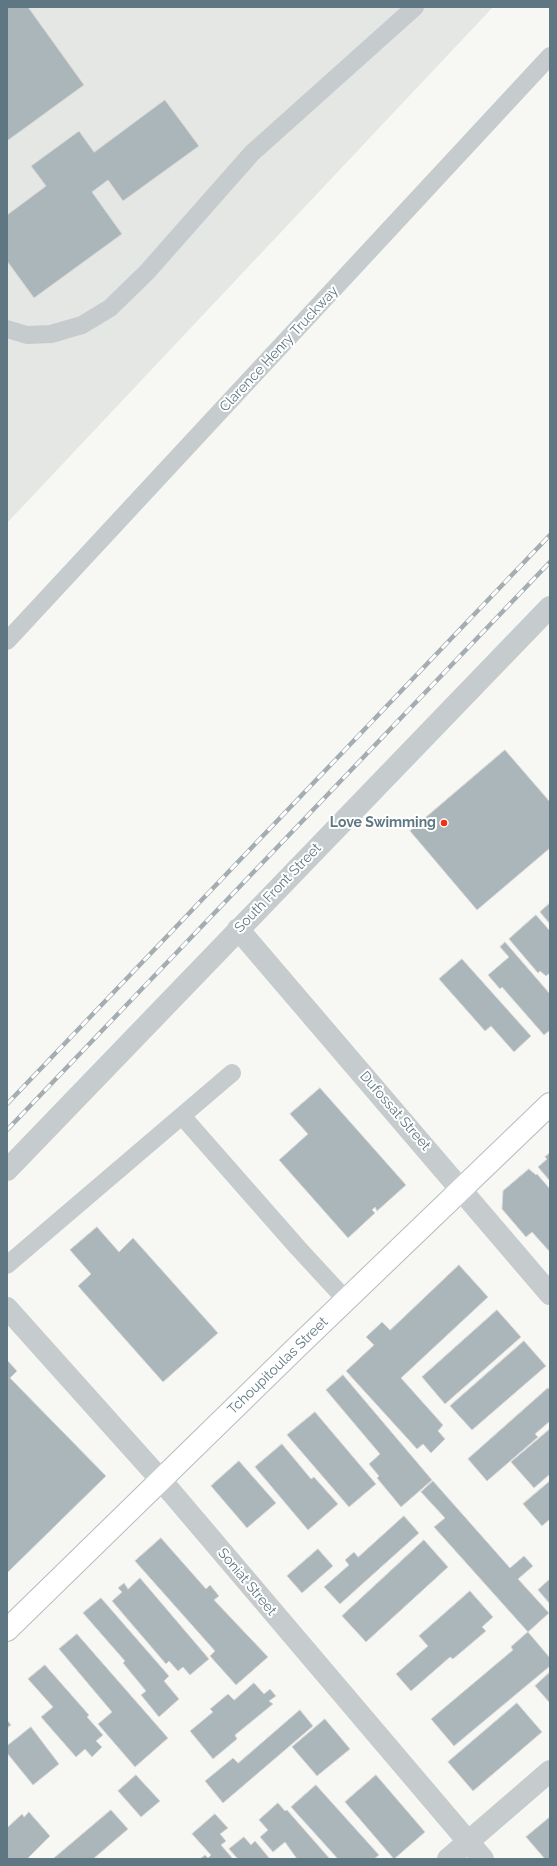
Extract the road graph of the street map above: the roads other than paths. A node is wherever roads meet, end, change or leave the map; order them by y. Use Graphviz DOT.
graph roads {
  1 [pos="415,7"];
  2 [pos="550,56"];
  3 [pos="7,329"];
  4 [pos="550,607"];
  5 [pos="7,641"];
  6 [pos="238,929"];
  7 [pos="232,1073"];
  8 [pos="550,1104"];
  9 [pos="182,1116"];
  10 [pos="7,1170"];
  11 [pos="461,1189"];
  12 [pos="7,1265"];
  13 [pos="550,1294"];
  14 [pos="346,1300"];
  15 [pos="7,1308"];
  16 [pos="161,1480"];
  17 [pos="7,1630"];
  18 [pos="550,1771"];
  19 [pos="468,1842"];
  20 [pos="448,1859"];
  21 [pos="483,1859"];
  1 -- 3 [label="lane"];
  2 -- 5 [label="lane, Clarence Henry Truckway"];
  4 -- 6 [label="street, South Front Street"];
  6 -- 10 [label="street, South Front Street"];
  6 -- 11 [label="street, Dufossat Street"];
  7 -- 9 [label="lane"];
  8 -- 11 [label="street, Tchoupitoulas Street"];
  9 -- 12 [label="lane"];
  9 -- 14 [label="lane"];
  11 -- 13 [label="street, Dufossat Street"];
  11 -- 14 [label="street, Tchoupitoulas Street"];
  14 -- 16 [label="street, Tchoupitoulas Street"];
  15 -- 16 [label="street, Soniat Street"];
  16 -- 17 [label="street, Tchoupitoulas Street"];
  16 -- 19 [label="street, Soniat Street"];
  18 -- 19 [label="street"];
  19 -- 20 [label="street"];
  19 -- 21 [label="street, Soniat Street"];
}
